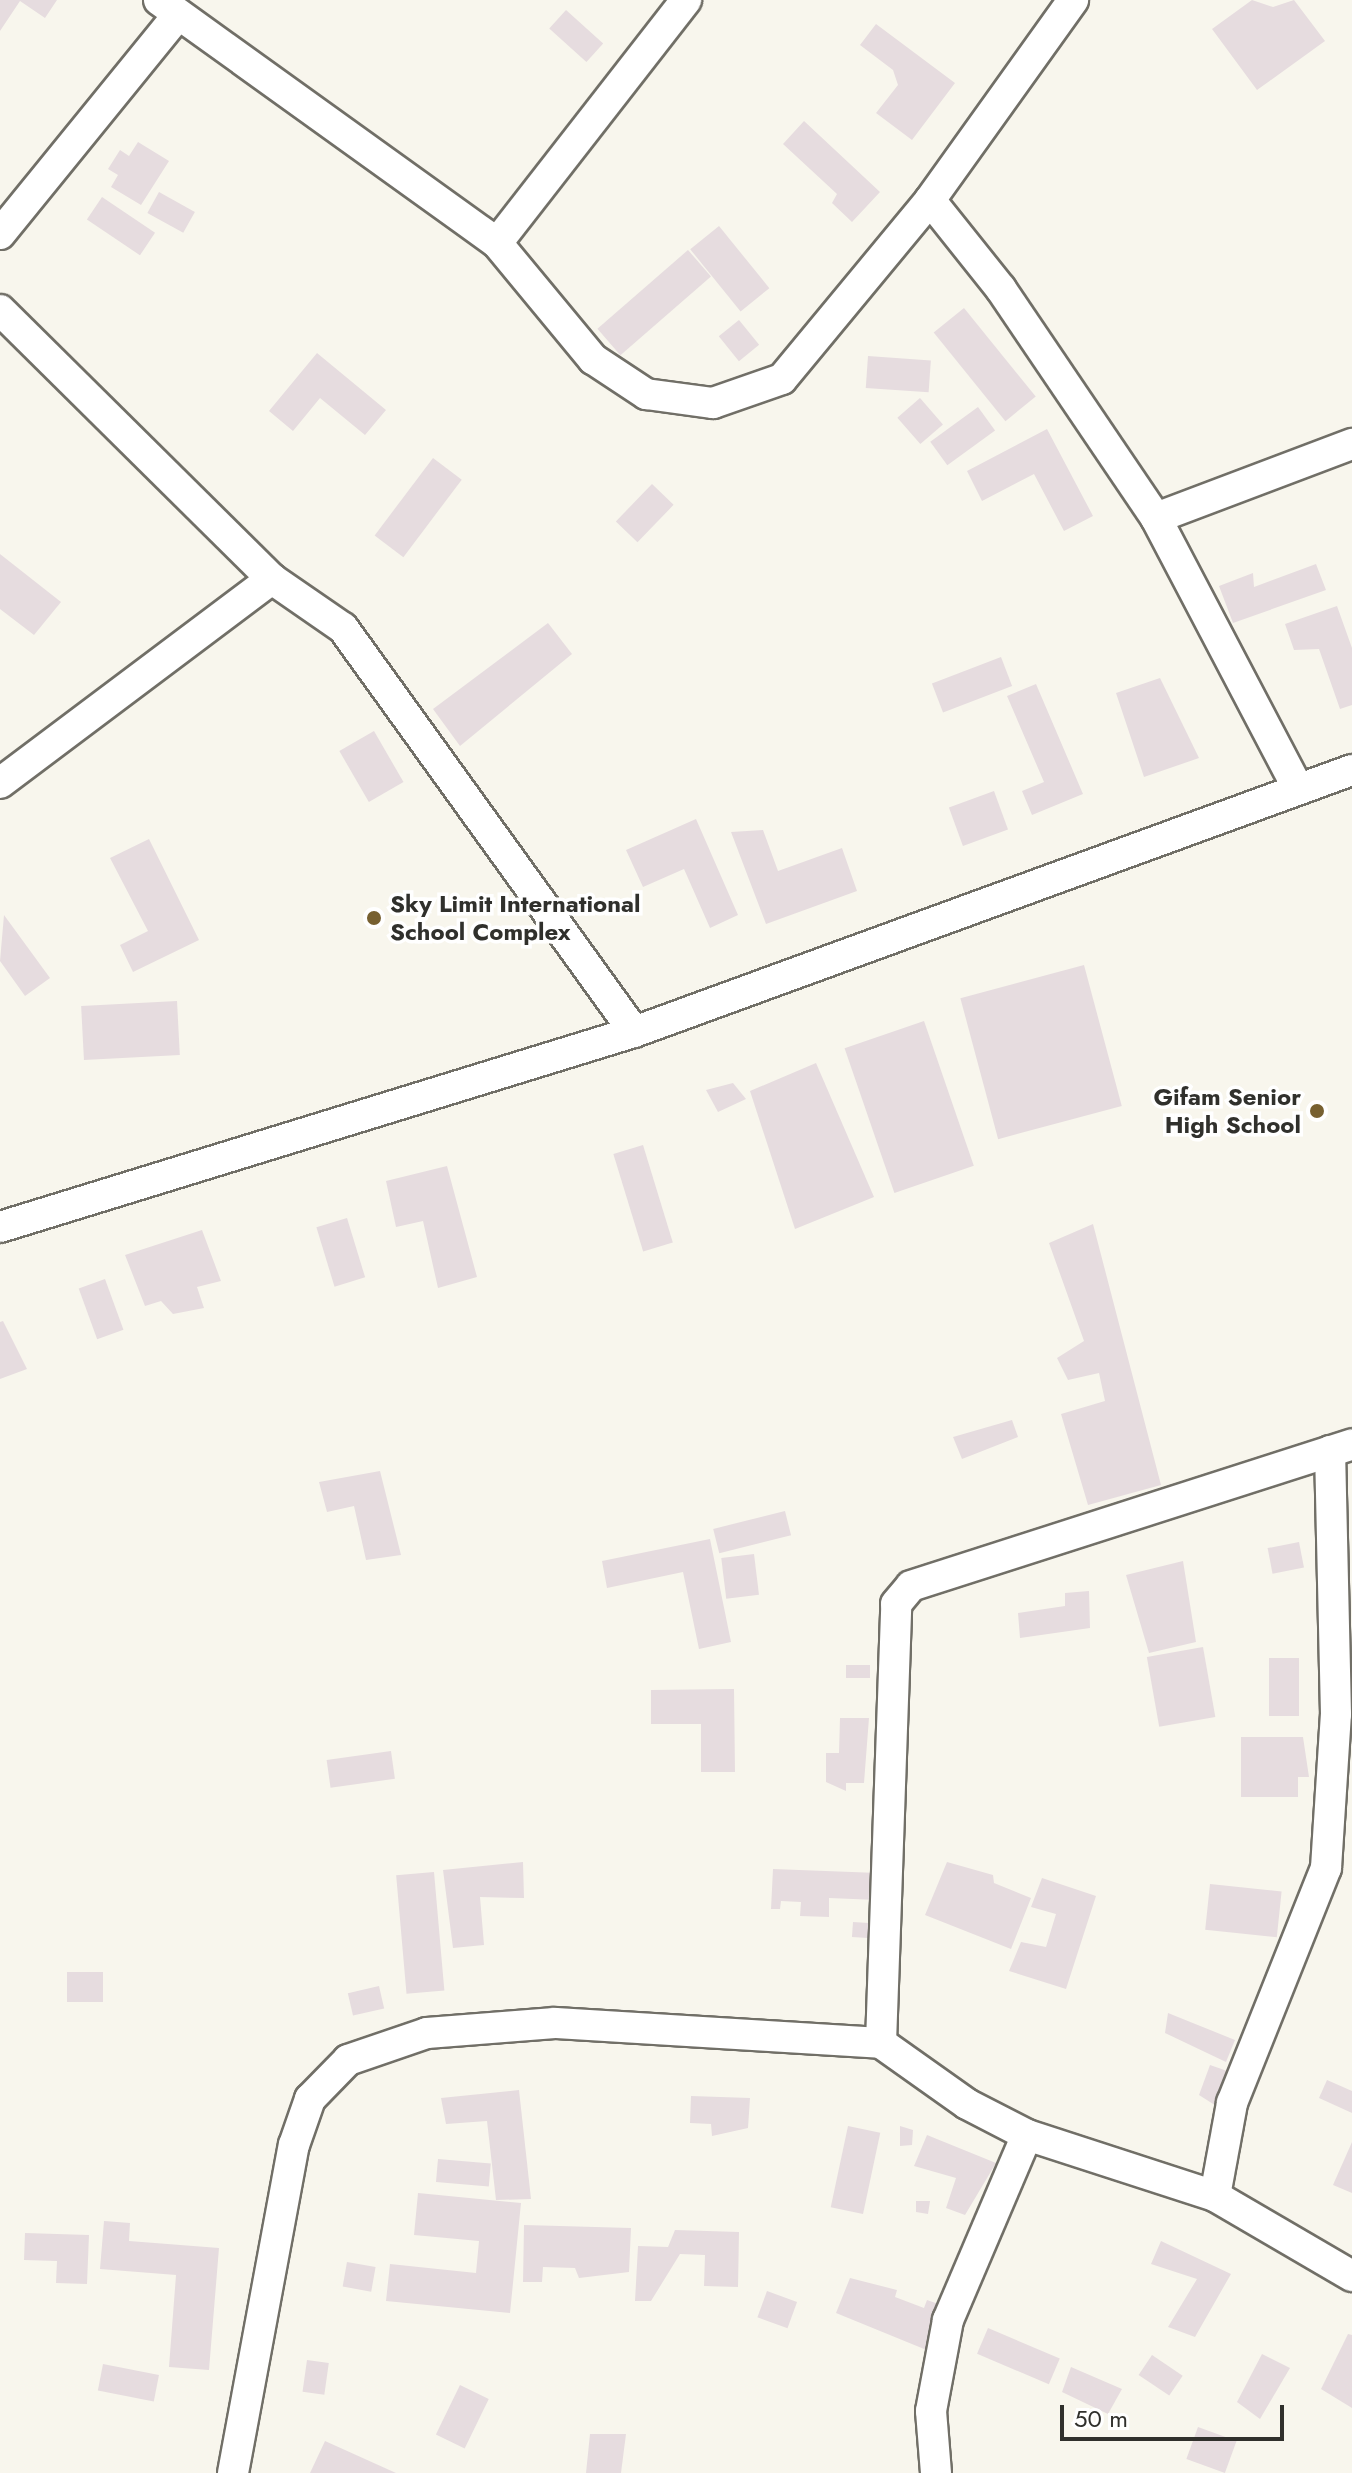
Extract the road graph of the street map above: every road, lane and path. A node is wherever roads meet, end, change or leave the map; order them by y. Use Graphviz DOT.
graph roads {
  1 [pos="686,0"];
  2 [pos="1073,0"];
  3 [pos="169,7"];
  4 [pos="930,200"];
  5 [pos="0,234"];
  6 [pos="497,243"];
  7 [pos="0,310"];
  8 [pos="1352,444"];
  9 [pos="1156,518"];
  10 [pos="272,579"];
  11 [pos="1352,770"];
  12 [pos="0,783"];
  13 [pos="1298,789"];
  14 [pos="634,1032"];
  15 [pos="0,1227"];
  16 [pos="1341,1448"];
  17 [pos="881,2043"];
  18 [pos="1027,2135"];
  19 [pos="1215,2196"];
  20 [pos="1352,2276"];
  21 [pos="233,2473"];
  22 [pos="936,2473"];
  1 -- 6 [label="street"];
  2 -- 4 [label="street"];
  3 -- 5 [label="street"];
  3 -- 6 [label="street"];
  4 -- 6 [label="street"];
  4 -- 9 [label="street"];
  7 -- 10 [label="street"];
  8 -- 9 [label="street"];
  9 -- 13 [label="street"];
  10 -- 12 [label="street"];
  10 -- 14 [label="street"];
  11 -- 13 [label="street"];
  13 -- 14 [label="street"];
  14 -- 15 [label="street"];
  16 -- 17 [label="street"];
  16 -- 19 [label="street"];
  17 -- 18 [label="street"];
  17 -- 21 [label="street"];
  18 -- 19 [label="street"];
  18 -- 22 [label="street"];
  19 -- 20 [label="street"];
}
